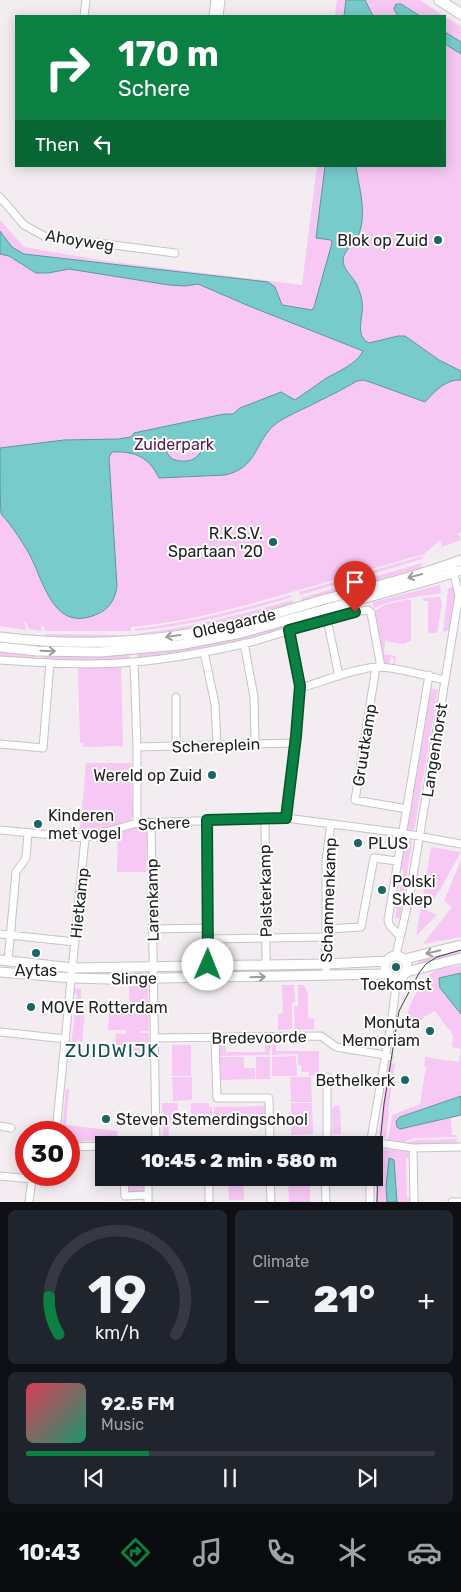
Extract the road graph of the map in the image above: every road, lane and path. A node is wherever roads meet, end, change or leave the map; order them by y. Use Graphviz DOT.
graph roads {
  1 [pos="86,0"];
  2 [pos="215,0"];
  3 [pos="221,0"];
  4 [pos="439,0"];
  5 [pos="461,14"];
  6 [pos="84,15"];
  7 [pos="213,15"];
  8 [pos="219,15"];
  9 [pos="0,197"];
  10 [pos="175,253"];
  11 [pos="461,560"];
  12 [pos="455,569"];
  13 [pos="327,619"];
  14 [pos="458,626"];
  15 [pos="289,630"];
  16 [pos="0,637"];
  17 [pos="244,643"];
  18 [pos="0,646"];
  19 [pos="204,652"];
  20 [pos="0,660"];
  21 [pos="134,662"];
  22 [pos="50,663"];
  23 [pos="378,667"];
  24 [pos="428,675"];
  25 [pos="339,676"];
  26 [pos="446,680"];
  27 [pos="300,688"];
  28 [pos="176,697"];
  29 [pos="255,743"];
  30 [pos="295,743"];
  31 [pos="0,744"];
  32 [pos="217,745"];
  33 [pos="176,746"];
  34 [pos="137,747"];
  35 [pos="407,809"];
  36 [pos="265,818"];
  37 [pos="286,818"];
  38 [pos="207,820"];
  39 [pos="137,823"];
  40 [pos="151,823"];
  41 [pos="332,824"];
  42 [pos="0,830"];
  43 [pos="28,833"];
  44 [pos="402,833"];
  45 [pos="420,837"];
  46 [pos="86,838"];
  47 [pos="461,844"];
  48 [pos="398,861"];
  49 [pos="208,928"];
  50 [pos="152,929"];
  51 [pos="327,929"];
  52 [pos="0,934"];
  53 [pos="397,934"];
  54 [pos="9,935"];
  55 [pos="325,937"];
  56 [pos="266,938"];
  57 [pos="208,939"];
  58 [pos="75,942"];
  59 [pos="461,945"];
  60 [pos="401,957"];
  61 [pos="461,958"];
  62 [pos="4,960"];
  63 [pos="386,961"];
  64 [pos="266,964"];
  65 [pos="326,964"];
  66 [pos="208,965"];
  67 [pos="153,966"];
  68 [pos="73,968"];
  69 [pos="0,972"];
  70 [pos="406,972"];
  71 [pos="387,974"];
  72 [pos="326,976"];
  73 [pos="72,978"];
  74 [pos="153,978"];
  75 [pos="397,978"];
  76 [pos="0,1032"];
  77 [pos="154,1038"];
  78 [pos="215,1038"];
  79 [pos="66,1039"];
  80 [pos="387,1057"];
  81 [pos="327,1077"];
  82 [pos="57,1121"];
  83 [pos="0,1126"];
  84 [pos="11,1128"];
  85 [pos="156,1136"];
  86 [pos="270,1136"];
  87 [pos="325,1136"];
  88 [pos="370,1136"];
  89 [pos="383,1145"];
  90 [pos="95,1146"];
  91 [pos="80,1147"];
  92 [pos="461,1147"];
  93 [pos="413,1148"];
  94 [pos="0,1176"];
  95 [pos="15,1176"];
  96 [pos="32,1186"];
  97 [pos="124,1186"];
  98 [pos="148,1186"];
  99 [pos="209,1186"];
  100 [pos="270,1186"];
  101 [pos="325,1186"];
  102 [pos="370,1186"];
  103 [pos="148,1199"];
  104 [pos="29,1202"];
  105 [pos="209,1202"];
  106 [pos="270,1202"];
  107 [pos="326,1202"];
  108 [pos="370,1202"];
  109 [pos="414,1202"];
  110 [pos="452,1202"];
  111 [pos="461,1202"];
  1 -- 6 [label="street"];
  2 -- 7 [label="street"];
  3 -- 8 [label="street"];
  4 -- 5 [label="highway"];
  9 -- 10 [label="street, Ahoyweg"];
  11 -- 12 [label="main road, Oldegaarde"];
  12 -- 14 [label="street, Langenhorst"];
  12 -- 16 [label="main road, Oldegaarde, one-way"];
  18 -- 12 [label="main road, Oldegaarde, one-way"];
  13 -- 15 [label="street, Oldegaarde"];
  13 -- 23 [label="street, Oldegaarde"];
  13 -- 25 [label="street"];
  14 -- 26 [label="street, Langenhorst"];
  15 -- 17 [label="street, Oldegaarde"];
  15 -- 27 [label="street"];
  17 -- 19 [label="street, Oldegaarde"];
  17 -- 29 [label="street"];
  19 -- 21 [label="street, Oldegaarde"];
  19 -- 32 [label="street"];
  20 -- 22 [label="street, Oldegaarde"];
  21 -- 22 [label="street, Oldegaarde"];
  21 -- 34 [label="street"];
  22 -- 31 [label="street"];
  23 -- 24 [label="street"];
  23 -- 25 [label="street"];
  23 -- 35 [label="street, Gruutkamp"];
  24 -- 26 [label="street"];
  24 -- 35 [label="street, Langenhorst"];
  25 -- 27 [label="street"];
  26 -- 45 [label="street, Langenhorst"];
  27 -- 30 [label="street"];
  28 -- 33 [label="street"];
  29 -- 30 [label="street, Schereplein"];
  29 -- 32 [label="street, Schereplein"];
  30 -- 37 [label="street"];
  32 -- 33 [label="street, Schereplein"];
  33 -- 34 [label="street, Schereplein"];
  34 -- 39 [label="street"];
  35 -- 44 [label="street, Langenhorst"];
  36 -- 37 [label="street, Schere"];
  36 -- 38 [label="street, Schere"];
  36 -- 56 [label="street, Palsterkamp"];
  37 -- 41 [label="street, Schere"];
  38 -- 40 [label="street, Schere"];
  38 -- 49 [label="street"];
  39 -- 40 [label="street, Schere"];
  39 -- 46 [label="street, Schere"];
  40 -- 50 [label="street, Larenkamp"];
  41 -- 44 [label="street, Schere"];
  41 -- 51 [label="street, Schammenkamp"];
  42 -- 43 [label="street, Schere"];
  43 -- 46 [label="street, Schere"];
  43 -- 54 [label="street, Slinge"];
  44 -- 45 [label="street, Schere"];
  44 -- 48 [label="street, Langenhorst"];
  45 -- 47 [label="street, Schere"];
  45 -- 53 [label="street, Langenhorst"];
  46 -- 58 [label="street, Hietkamp"];
  48 -- 51 [label="street"];
  48 -- 53 [label="street, Langenhorst"];
  49 -- 50 [label="street"];
  49 -- 57 [label="street"];
  50 -- 67 [label="street, Larenkamp"];
  51 -- 55 [label="street, Schammenkamp"];
  52 -- 54 [label="street"];
  53 -- 60 [label="street, Langenhorst"];
  54 -- 58 [label="street"];
  54 -- 62 [label="street, Slinge"];
  55 -- 56 [label="street"];
  55 -- 65 [label="street, Schammenkamp"];
  56 -- 57 [label="street"];
  56 -- 64 [label="street, Palsterkamp"];
  57 -- 66 [label="street"];
  58 -- 68 [label="street, Hietkamp"];
  59 -- 60 [label="main road, one-way"];
  60 -- 63 [label="main road"];
  60 -- 70 [label="main road"];
  61 -- 70 [label="main road"];
  62 -- 68 [label="main road, Slinge"];
  63 -- 65 [label="main road, Slinge"];
  63 -- 71 [label="main road"];
  64 -- 65 [label="main road, Slinge"];
  64 -- 66 [label="main road, Slinge"];
  65 -- 72 [label="street, Schammenkamp"];
  66 -- 67 [label="main road, Slinge"];
  67 -- 68 [label="main road, Slinge"];
  67 -- 74 [label="street, Larenkamp"];
  68 -- 73 [label="street, Hietkamp"];
  69 -- 73 [label="main road, Slinge"];
  70 -- 75 [label="main road"];
  71 -- 72 [label="main road, Slinge"];
  71 -- 75 [label="main road"];
  74 -- 72 [label="main road, Slinge, one-way"];
  73 -- 74 [label="main road, Slinge"];
  73 -- 79 [label="street, Hietkamp"];
  74 -- 77 [label="street, Larenkamp"];
  75 -- 80 [label="street"];
  76 -- 79 [label="street"];
  77 -- 78 [label="street, Bredevoorde"];
  77 -- 85 [label="street, Larenkamp"];
  78 -- 80 [label="street, Bredevoorde"];
  78 -- 86 [label="street"];
  79 -- 82 [label="street, Hietkamp"];
  80 -- 88 [label="street"];
  81 -- 87 [label="street"];
  83 -- 84 [label="street"];
  89 -- 93 [label="street"];
  90 -- 91 [label="street"];
  92 -- 93 [label="street"];
  93 -- 109 [label="street"];
  94 -- 95 [label="street"];
  96 -- 104 [label="street"];
  97 -- 103 [label="street"];
  98 -- 103 [label="street"];
  99 -- 105 [label="street"];
  100 -- 106 [label="street"];
  101 -- 107 [label="street"];
  102 -- 108 [label="street"];
  110 -- 111 [label="street"];
}
